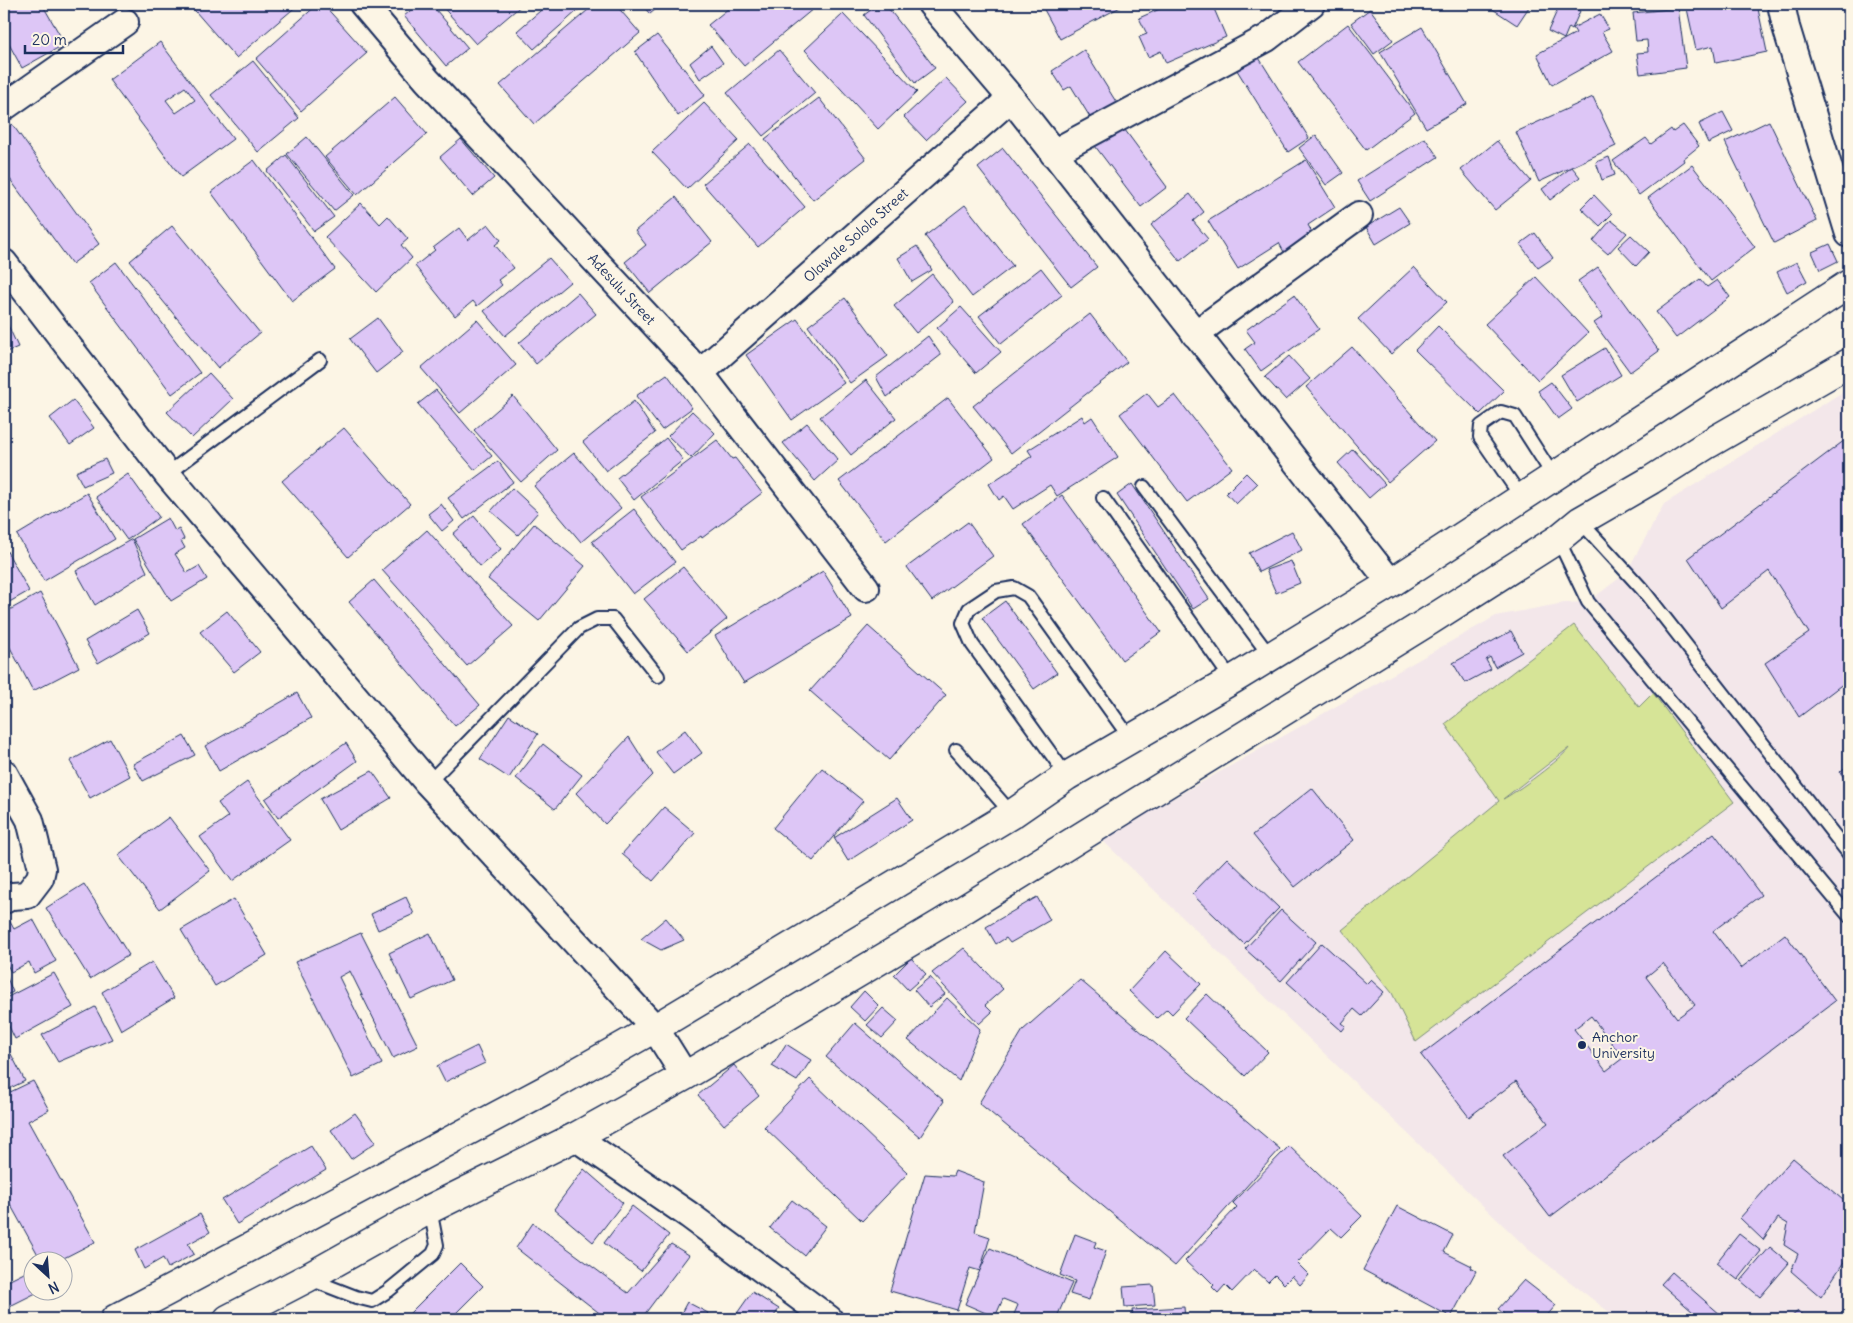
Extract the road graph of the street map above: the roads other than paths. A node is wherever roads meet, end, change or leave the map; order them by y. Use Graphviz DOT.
graph roads {
  1 [pos="363,4"];
  2 [pos="931,4"];
  3 [pos="1311,4"];
  4 [pos="1781,4"];
  5 [pos="125,22"];
  6 [pos="1011,98"];
  7 [pos="4,107"];
  8 [pos="1053,153"];
  9 [pos="1359,215"];
  10 [pos="1849,234"];
  11 [pos="4,263"];
  12 [pos="1849,284"];
  13 [pos="1195,334"];
  14 [pos="320,360"];
  15 [pos="1849,363"];
  16 [pos="700,373"];
  17 [pos="167,474"];
  18 [pos="1554,477"];
  19 [pos="1144,487"];
  20 [pos="1103,498"];
  21 [pos="1522,498"];
  22 [pos="1580,522"];
  23 [pos="1558,539"];
  24 [pos="1390,583"];
  25 [pos="866,588"];
  26 [pos="1270,656"];
  27 [pos="658,676"];
  28 [pos="1232,680"];
  29 [pos="1130,738"];
  30 [pos="956,750"];
  31 [pos="4,773"];
  32 [pos="1067,776"];
  33 [pos="428,783"];
  34 [pos="1012,814"];
  35 [pos="1849,854"];
  36 [pos="4,900"];
  37 [pos="1849,916"];
  38 [pos="655,1028"];
  39 [pos="686,1076"];
  40 [pos="575,1137"];
  41 [pos="430,1209"];
  42 [pos="307,1278"];
  43 [pos="115,1319"];
  44 [pos="228,1319"];
  45 [pos="830,1319"];
  1 -- 16 [label="street, Adesulu Street"];
  2 -- 6 [label="street"];
  3 -- 8 [label="street"];
  4 -- 10 [label="street"];
  5 -- 7 [label="street"];
  6 -- 8 [label="street"];
  6 -- 16 [label="street, Olawale Solola Street"];
  8 -- 13 [label="street"];
  9 -- 13 [label="street"];
  11 -- 17 [label="street"];
  12 -- 18 [label="street"];
  13 -- 24 [label="street"];
  14 -- 17 [label="lane"];
  15 -- 22 [label="street"];
  16 -- 25 [label="street, Adesulu Street"];
  17 -- 33 [label="street"];
  18 -- 21 [label="street"];
  18 -- 21 [label="lane"];
  19 -- 26 [label="lane"];
  20 -- 28 [label="lane"];
  21 -- 24 [label="street"];
  22 -- 23 [label="street"];
  22 -- 35 [label="lane"];
  23 -- 37 [label="lane"];
  23 -- 39 [label="street"];
  24 -- 26 [label="street"];
  26 -- 28 [label="street"];
  27 -- 33 [label="lane"];
  28 -- 29 [label="street"];
  29 -- 32 [label="street"];
  29 -- 32 [label="lane"];
  30 -- 34 [label="lane"];
  31 -- 36 [label="street"];
  32 -- 34 [label="street"];
  33 -- 38 [label="street"];
  34 -- 38 [label="street"];
  38 -- 39 [label="street"];
  38 -- 43 [label="street"];
  39 -- 40 [label="street"];
  40 -- 41 [label="street"];
  40 -- 45 [label="street"];
  41 -- 42 [label="street"];
  41 -- 42 [label="lane"];
  42 -- 44 [label="street"];
}
